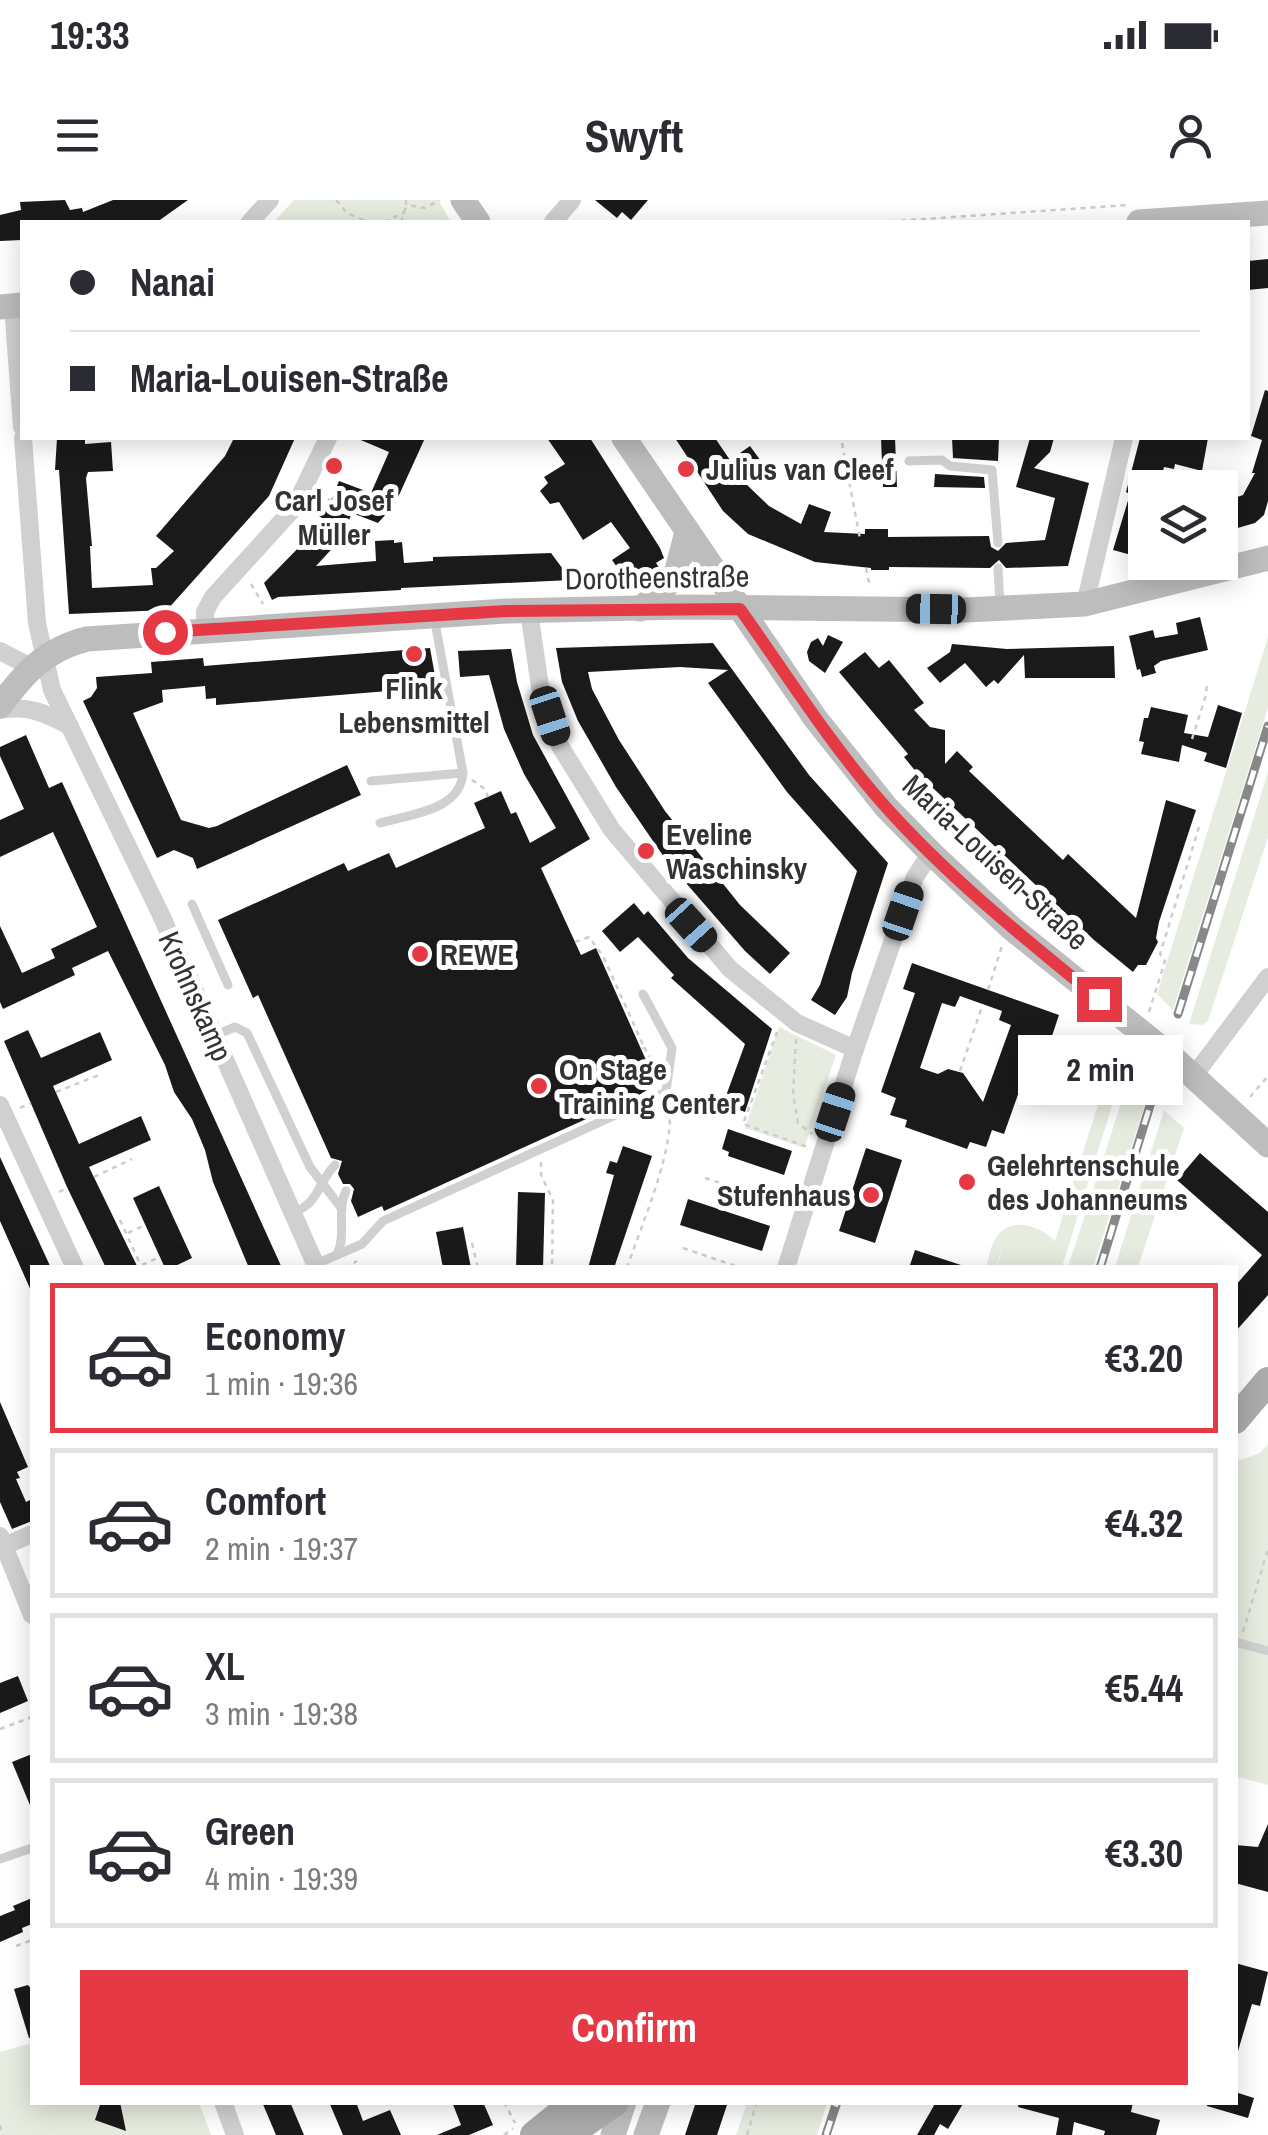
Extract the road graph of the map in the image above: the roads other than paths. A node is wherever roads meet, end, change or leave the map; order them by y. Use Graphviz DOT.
graph roads {
  1 [pos="270,200"];
  2 [pos="572,200"];
  3 [pos="1268,213"];
  4 [pos="1131,214"];
  5 [pos="1176,216"];
  6 [pos="252,220"];
  7 [pos="556,220"];
  8 [pos="12,306"];
  9 [pos="20,402"];
  10 [pos="23,440"];
  11 [pos="327,440"];
  12 [pos="625,440"];
  13 [pos="1124,440"];
  14 [pos="909,460"];
  15 [pos="687,532"];
  16 [pos="998,543"];
  17 [pos="1268,558"];
  18 [pos="998,568"];
  19 [pos="1084,604"];
  20 [pos="999,608"];
  21 [pos="640,609"];
  22 [pos="740,609"];
  23 [pos="529,611"];
  24 [pos="434,615"];
  25 [pos="205,630"];
  26 [pos="0,652"];
  27 [pos="38,661"];
  28 [pos="0,708"];
  29 [pos="71,726"];
  30 [pos="464,774"];
  31 [pos="371,781"];
  32 [pos="380,823"];
  33 [pos="930,853"];
  34 [pos="192,904"];
  35 [pos="1268,977"];
  36 [pos="228,985"];
  37 [pos="642,994"];
  38 [pos="214,1036"];
  39 [pos="855,1049"];
  40 [pos="1193,1077"];
  41 [pos="0,1105"];
  42 [pos="1268,1145"];
  43 [pos="335,1165"];
  44 [pos="320,1183"];
  45 [pos="346,1191"];
  46 [pos="342,1210"];
  47 [pos="293,1213"];
  48 [pos="337,1254"];
  49 [pos="74,1265"];
  50 [pos="317,1265"];
  51 [pos="319,1265"];
  52 [pos="787,1265"];
  53 [pos="1267,1385"];
  54 [pos="1238,1417"];
  55 [pos="30,1534"];
  56 [pos="2,1541"];
  57 [pos="30,1610"];
  58 [pos="1238,1643"];
  59 [pos="1268,1651"];
  60 [pos="30,1849"];
  61 [pos="0,1858"];
  62 [pos="224,2105"];
  63 [pos="570,2105"];
  64 [pos="610,2105"];
  65 [pos="623,2105"];
  66 [pos="657,2105"];
  67 [pos="525,2130"];
  68 [pos="573,2134"];
  69 [pos="235,2135"];
  70 [pos="613,2135"];
  71 [pos="646,2135"];
  1 -- 6 [label="street"];
  2 -- 7 [label="street"];
  3 -- 5 [label="street"];
  4 -- 5 [label="street"];
  8 -- 9 [label="street"];
  10 -- 27 [label="street, Krohnskamp"];
  11 -- 25 [label="street"];
  12 -- 15 [label="street, Maria-Louisen-Straße"];
  13 -- 19 [label="street"];
  14 -- 16 [label="lane"];
  15 -- 21 [label="street"];
  15 -- 22 [label="street, Maria-Louisen-Straße"];
  17 -- 19 [label="street, Dorotheenstraße"];
  18 -- 20 [label="lane"];
  19 -- 20 [label="street, Dorotheenstraße"];
  20 -- 22 [label="street, Dorotheenstraße"];
  21 -- 22 [label="street, Dorotheenstraße"];
  21 -- 23 [label="street, Dorotheenstraße"];
  22 -- 33 [label="street, Maria-Louisen-Straße"];
  23 -- 24 [label="street, Dorotheenstraße"];
  23 -- 39 [label="street"];
  24 -- 25 [label="street, Dorotheenstraße"];
  24 -- 30 [label="lane"];
  25 -- 27 [label="street, Dorotheenstraße"];
  26 -- 27 [label="street"];
  27 -- 28 [label="street"];
  27 -- 29 [label="street, Krohnskamp"];
  28 -- 29 [label="street"];
  29 -- 38 [label="street, Krohnskamp"];
  30 -- 31 [label="lane"];
  30 -- 32 [label="lane"];
  33 -- 39 [label="street"];
  33 -- 40 [label="street, Maria-Louisen-Straße"];
  34 -- 36 [label="lane"];
  35 -- 40 [label="street"];
  37 -- 48 [label="lane"];
  38 -- 44 [label="lane"];
  38 -- 47 [label="street, Krohnskamp"];
  39 -- 52 [label="street"];
  40 -- 42 [label="street, Maria-Louisen-Straße"];
  41 -- 49 [label="street"];
  43 -- 44 [label="lane"];
  44 -- 46 [label="lane"];
  44 -- 47 [label="lane"];
  45 -- 46 [label="lane"];
  46 -- 48 [label="lane"];
  47 -- 50 [label="street, Krohnskamp"];
  48 -- 51 [label="lane"];
  53 -- 54 [label="main road"];
  55 -- 56 [label="street"];
  56 -- 57 [label="street"];
  58 -- 59 [label="lane"];
  60 -- 61 [label="lane"];
  62 -- 69 [label="street"];
  63 -- 67 [label="main road"];
  64 -- 68 [label="main road"];
  65 -- 70 [label="street"];
  66 -- 71 [label="street"];
}
